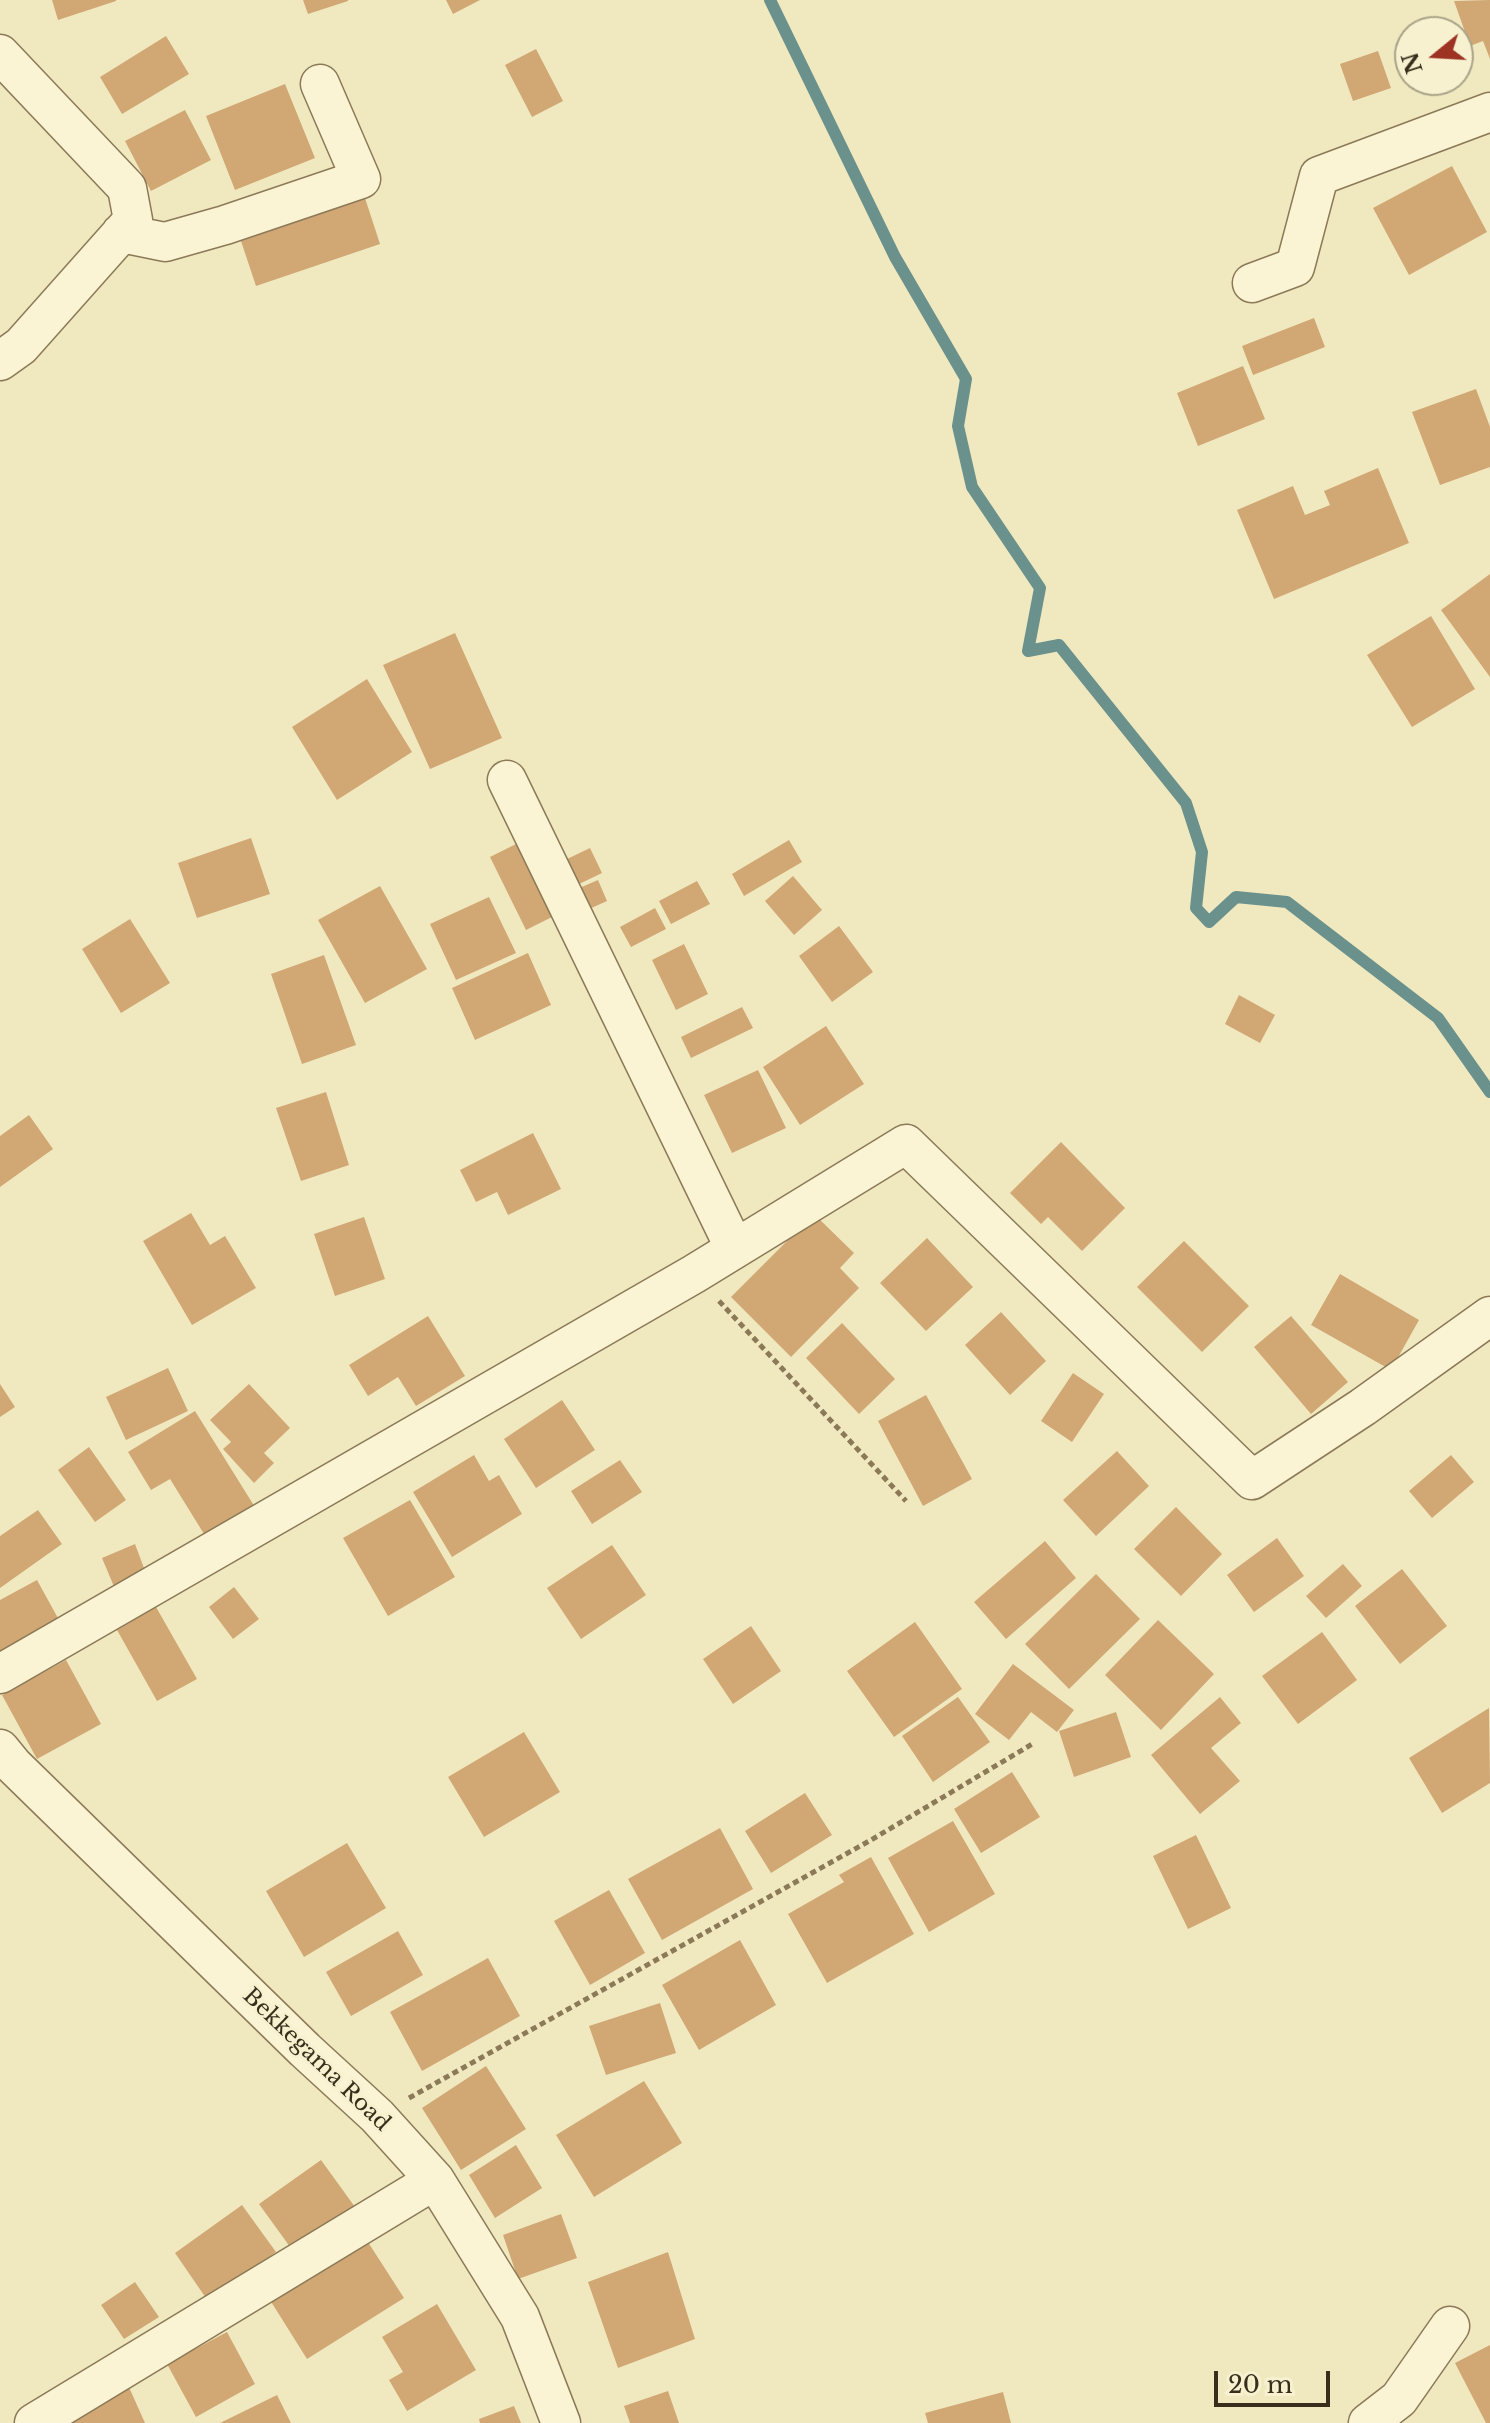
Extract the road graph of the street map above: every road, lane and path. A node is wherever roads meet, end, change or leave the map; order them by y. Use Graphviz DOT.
graph roads {
  1 [pos="0,54"];
  2 [pos="320,84"];
  3 [pos="1490,112"];
  4 [pos="121,233"];
  5 [pos="1252,283"];
  6 [pos="0,361"];
  7 [pos="507,780"];
  8 [pos="735,1249"];
  9 [pos="694,1274"];
  10 [pos="1490,1316"];
  11 [pos="906,1501"];
  12 [pos="0,1674"];
  13 [pos="1034,1743"];
  14 [pos="0,1749"];
  15 [pos="377,2116"];
  16 [pos="435,2180"];
  17 [pos="1450,2326"];
  18 [pos="34,2423"];
  19 [pos="561,2423"];
  20 [pos="1368,2423"];
  1 -- 4 [label="street"];
  2 -- 4 [label="street"];
  3 -- 5 [label="street"];
  4 -- 6 [label="street"];
  7 -- 8 [label="street"];
  8 -- 9 [label="street"];
  8 -- 10 [label="street"];
  9 -- 11 [label="path"];
  9 -- 12 [label="street"];
  13 -- 15 [label="path"];
  14 -- 15 [label="street, Bekkegama Road"];
  15 -- 16 [label="street, Bekkegama Road"];
  16 -- 18 [label="street"];
  16 -- 19 [label="street, Bekkegama Road"];
  17 -- 20 [label="street"];
}
